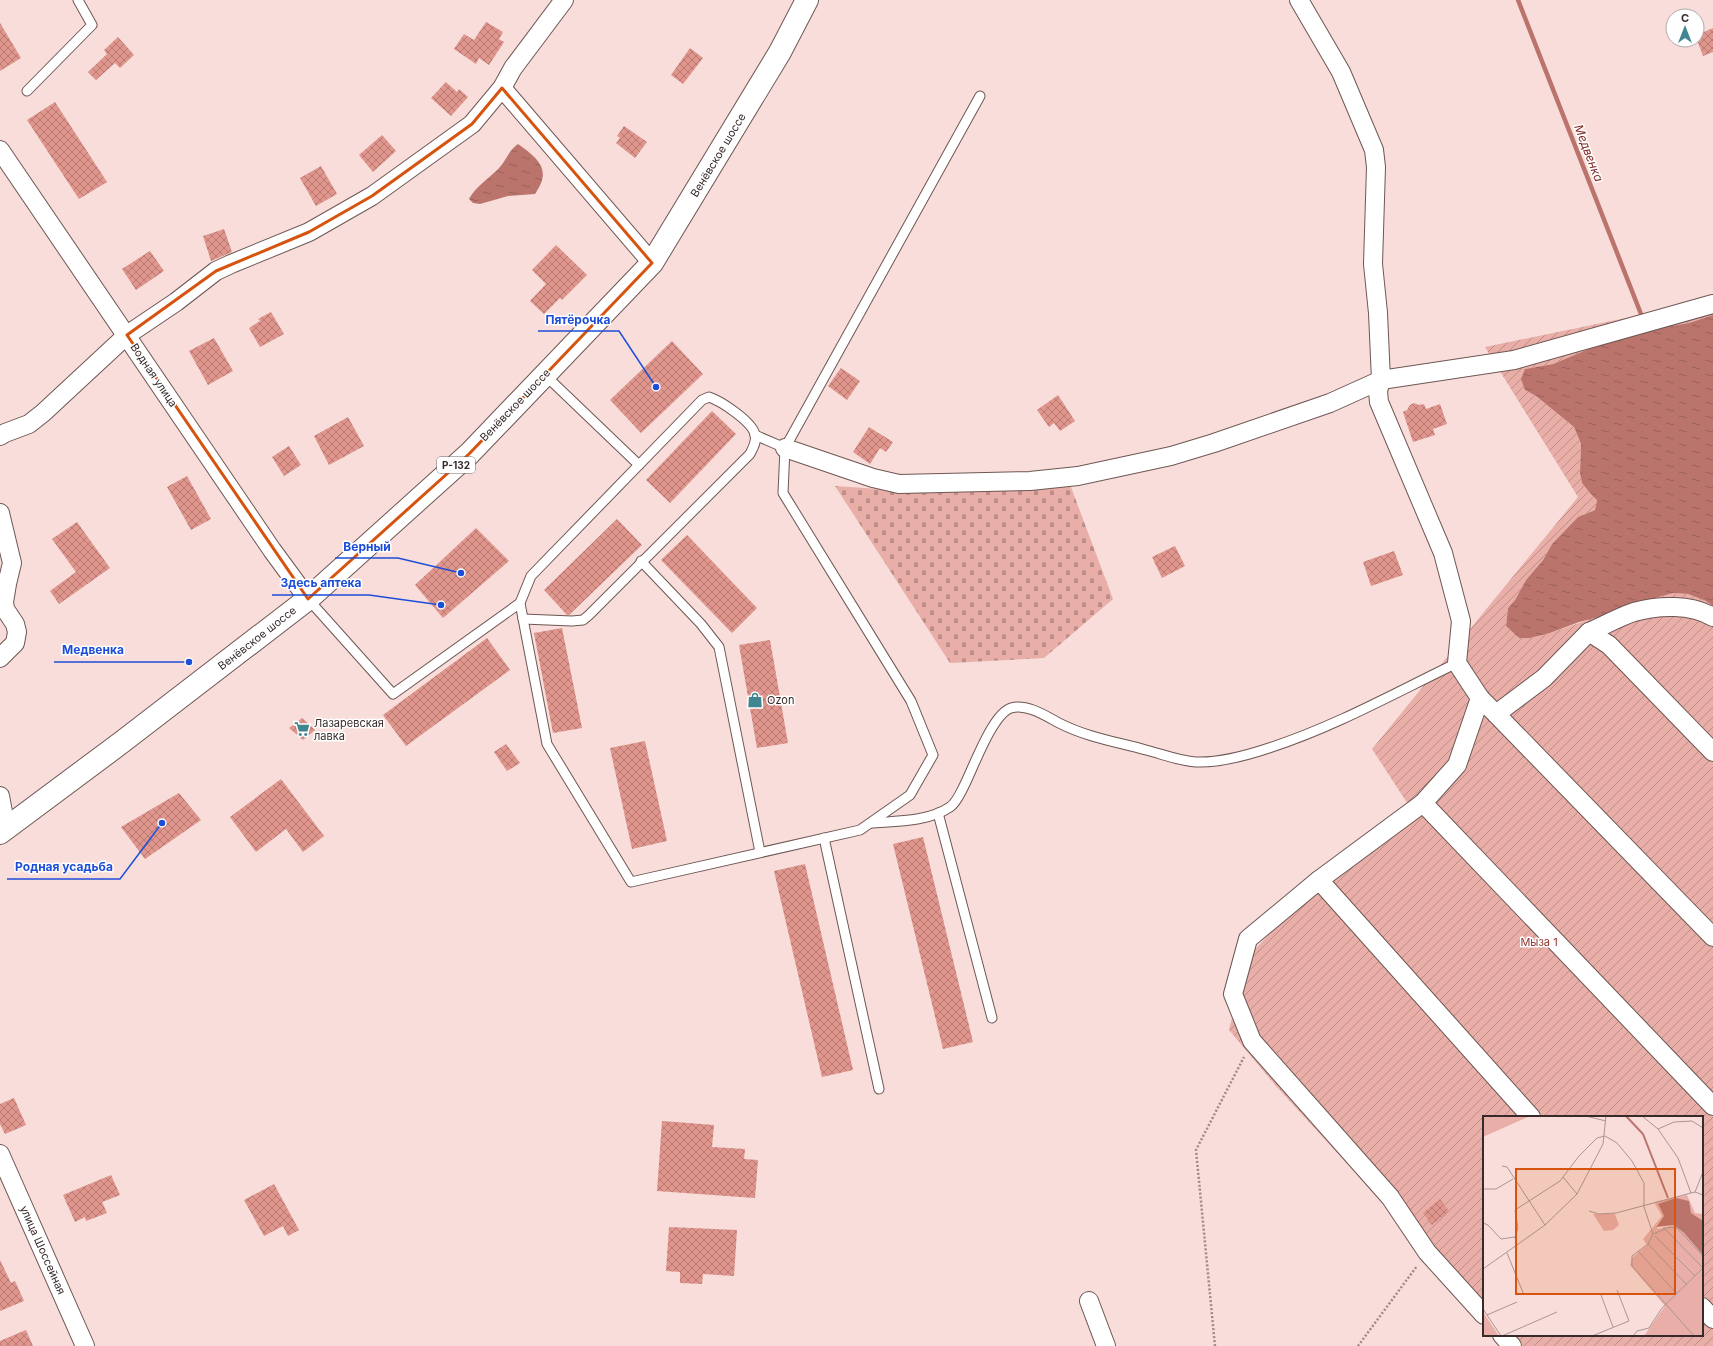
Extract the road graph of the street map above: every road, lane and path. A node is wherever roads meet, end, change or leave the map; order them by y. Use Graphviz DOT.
graph roads {
  1 [pos="78,0"];
  2 [pos="564,0"];
  3 [pos="807,0"];
  4 [pos="1299,0"];
  5 [pos="502,88"];
  6 [pos="27,91"];
  7 [pos="980,96"];
  8 [pos="0,150"];
  9 [pos="652,263"];
  10 [pos="1713,304"];
  11 [pos="127,335"];
  12 [pos="545,375"];
  13 [pos="1381,380"];
  14 [pos="755,435"];
  15 [pos="0,436"];
  16 [pos="785,448"];
  17 [pos="639,465"];
  18 [pos="0,513"];
  19 [pos="641,561"];
  20 [pos="308,599"];
  21 [pos="520,603"];
  22 [pos="1713,617"];
  23 [pos="523,619"];
  24 [pos="1589,632"];
  25 [pos="0,658"];
  26 [pos="1457,664"];
  27 [pos="1480,698"];
  28 [pos="1496,714"];
  29 [pos="1713,752"];
  30 [pos="0,796"];
  31 [pos="1423,803"];
  32 [pos="938,813"];
  33 [pos="870,823"];
  34 [pos="3,831"];
  35 [pos="824,838"];
  36 [pos="760,852"];
  37 [pos="1319,880"];
  38 [pos="1713,936"];
  39 [pos="992,1018"];
  40 [pos="1252,1041"];
  41 [pos="879,1089"];
  42 [pos="1713,1106"];
  43 [pos="1531,1116"];
  44 [pos="0,1154"];
  45 [pos="1427,1252"];
  46 [pos="1089,1301"];
  47 [pos="1703,1308"];
  48 [pos="1483,1314"];
  49 [pos="1713,1319"];
  50 [pos="1503,1336"];
  51 [pos="85,1346"];
  52 [pos="1106,1346"];
  53 [pos="1215,1346"];
  54 [pos="1358,1346"];
  55 [pos="1512,1346"];
  1 -- 6 [label="lane"];
  2 -- 5 [label="street"];
  3 -- 9 [label="main road, Венёвское шоссе / Р-132"];
  4 -- 13 [label="street"];
  5 -- 9 [label="street"];
  5 -- 11 [label="street"];
  7 -- 16 [label="lane"];
  8 -- 11 [label="street, Водная улица"];
  9 -- 12 [label="main road, Венёвское шоссе / Р-132"];
  10 -- 13 [label="street"];
  11 -- 15 [label="street"];
  11 -- 20 [label="street, Водная улица"];
  12 -- 17 [label="lane"];
  12 -- 20 [label="main road, Венёвское шоссе / Р-132"];
  13 -- 16 [label="street"];
  13 -- 26 [label="street"];
  14 -- 16 [label="lane"];
  14 -- 17 [label="lane"];
  14 -- 19 [label="lane"];
  16 -- 33 [label="lane"];
  17 -- 21 [label="lane"];
  18 -- 25 [label="street"];
  19 -- 23 [label="lane"];
  19 -- 36 [label="lane"];
  20 -- 21 [label="lane"];
  20 -- 34 [label="main road, Венёвское шоссе / Р-132"];
  21 -- 23 [label="lane"];
  22 -- 24 [label="street"];
  23 -- 36 [label="lane"];
  24 -- 28 [label="street"];
  24 -- 29 [label="street"];
  26 -- 27 [label="street"];
  26 -- 32 [label="lane"];
  27 -- 28 [label="street"];
  27 -- 31 [label="street"];
  28 -- 38 [label="street"];
  30 -- 34 [label="street"];
  31 -- 37 [label="street"];
  31 -- 42 [label="street"];
  32 -- 33 [label="lane"];
  32 -- 39 [label="lane"];
  33 -- 35 [label="lane"];
  35 -- 36 [label="lane"];
  35 -- 41 [label="lane"];
  37 -- 40 [label="street"];
  37 -- 43 [label="street"];
  40 -- 45 [label="street"];
  40 -- 53 [label="path"];
  44 -- 51 [label="street, улица Шоссейная"];
  45 -- 48 [label="street"];
  45 -- 54 [label="path"];
  46 -- 52 [label="street"];
  47 -- 49 [label="street"];
  50 -- 55 [label="street"];
}
